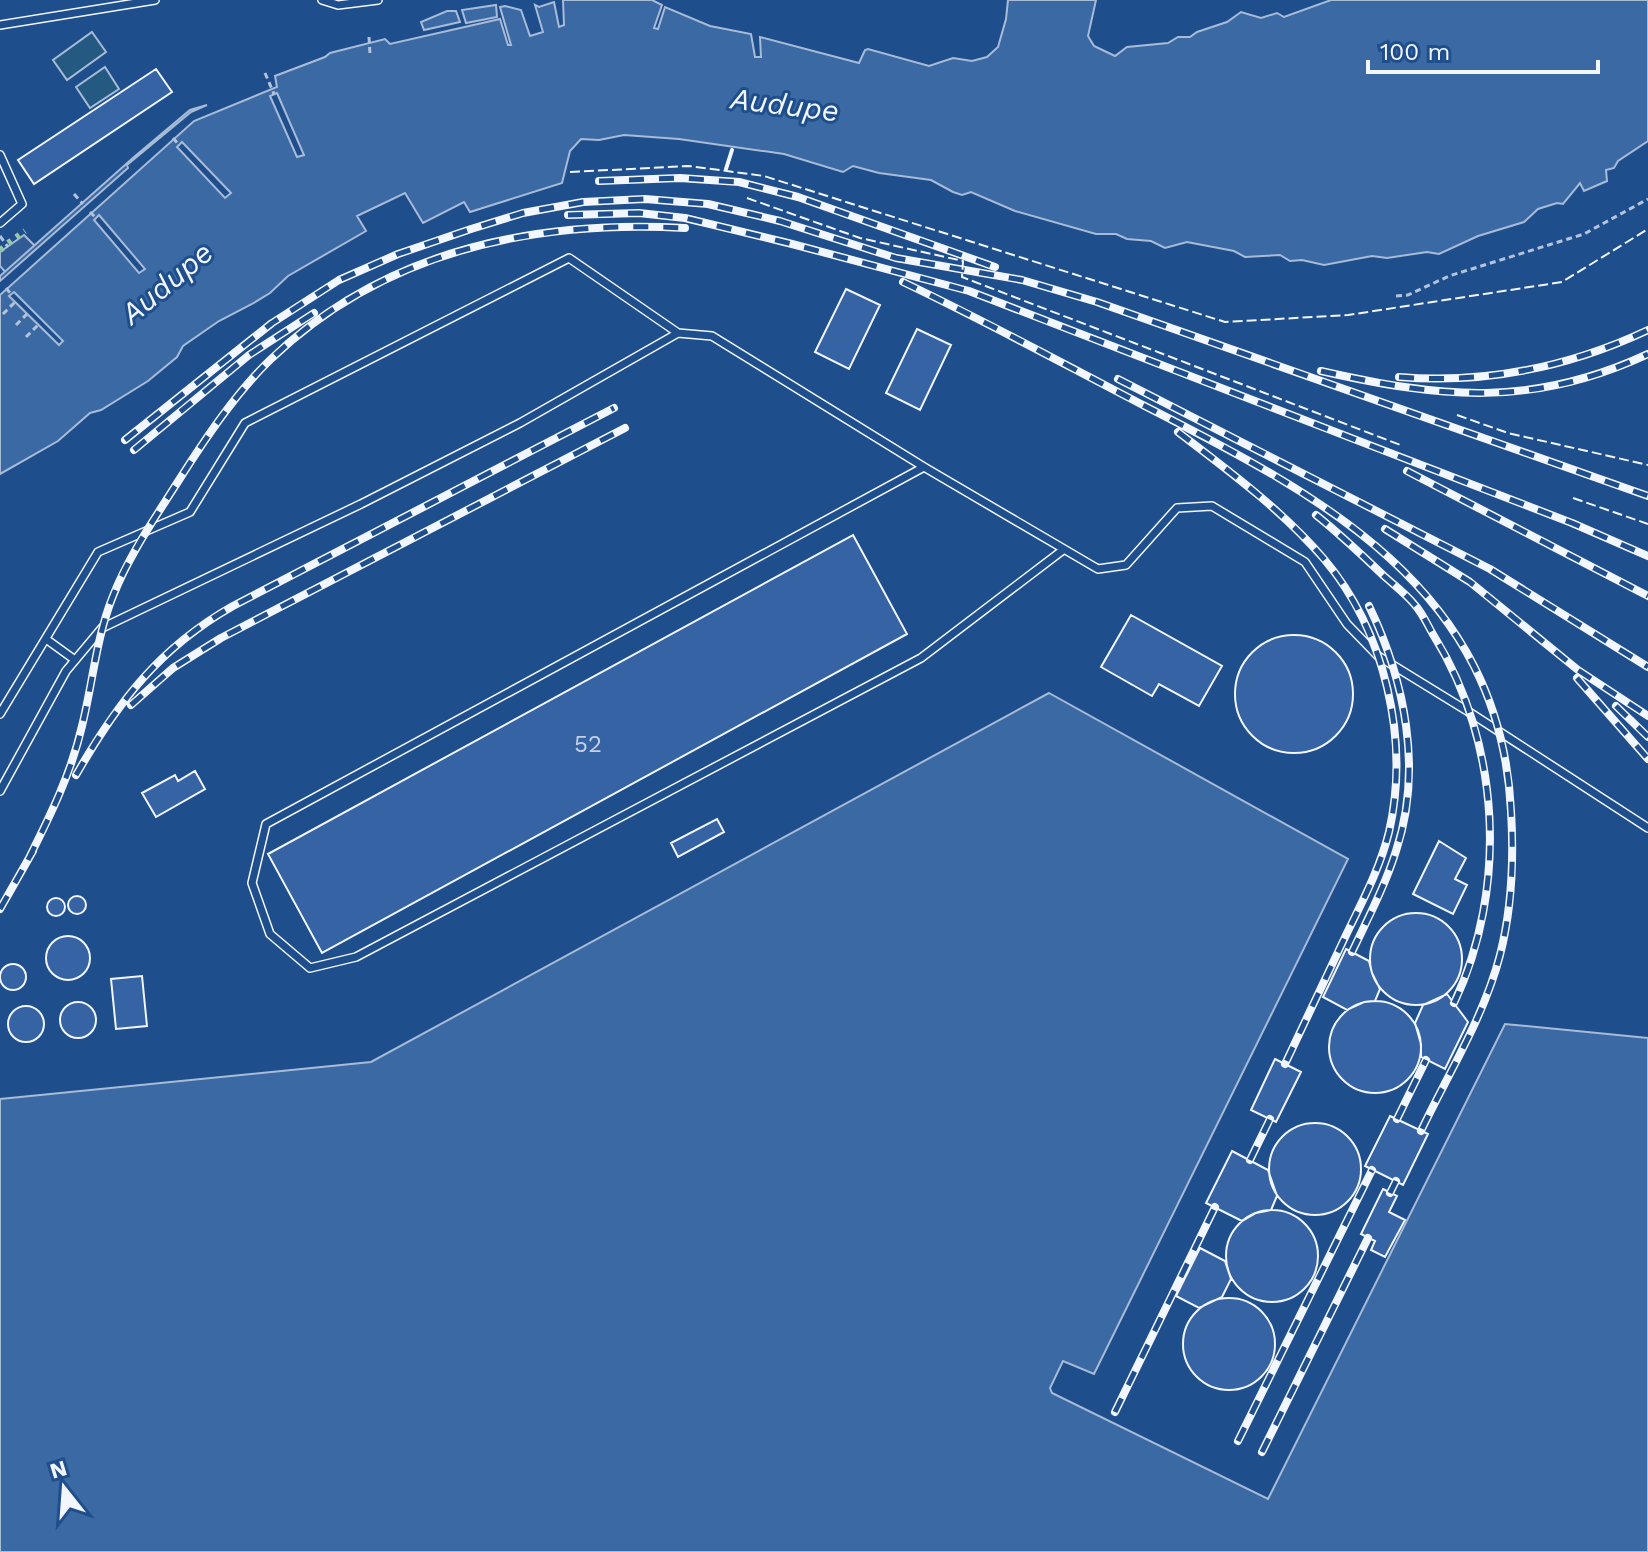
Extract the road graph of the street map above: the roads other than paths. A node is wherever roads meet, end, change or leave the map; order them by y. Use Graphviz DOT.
graph roads {
  1 [pos="155,0"];
  2 [pos="322,0"];
  3 [pos="378,0"];
  4 [pos="0,25"];
  5 [pos="0,155"];
  6 [pos="0,223"];
  7 [pos="678,333"];
  8 [pos="924,467"];
  9 [pos="1063,550"];
  10 [pos="46,639"];
  11 [pos="75,660"];
  12 [pos="0,695"];
  13 [pos="9,698"];
  14 [pos="0,714"];
  15 [pos="0,791"];
  16 [pos="1648,828"];
  1 -- 4 [label="lane"];
  2 -- 3 [label="lane"];
  5 -- 6 [label="lane"];
  7 -- 8 [label="lane"];
  7 -- 10 [label="lane"];
  7 -- 11 [label="lane"];
  8 -- 9 [label="lane"];
  8 -- 9 [label="lane"];
  9 -- 16 [label="lane"];
  10 -- 11 [label="lane"];
  10 -- 13 [label="lane"];
  11 -- 15 [label="lane"];
  12 -- 13 [label="lane"];
  13 -- 14 [label="lane"];
}
